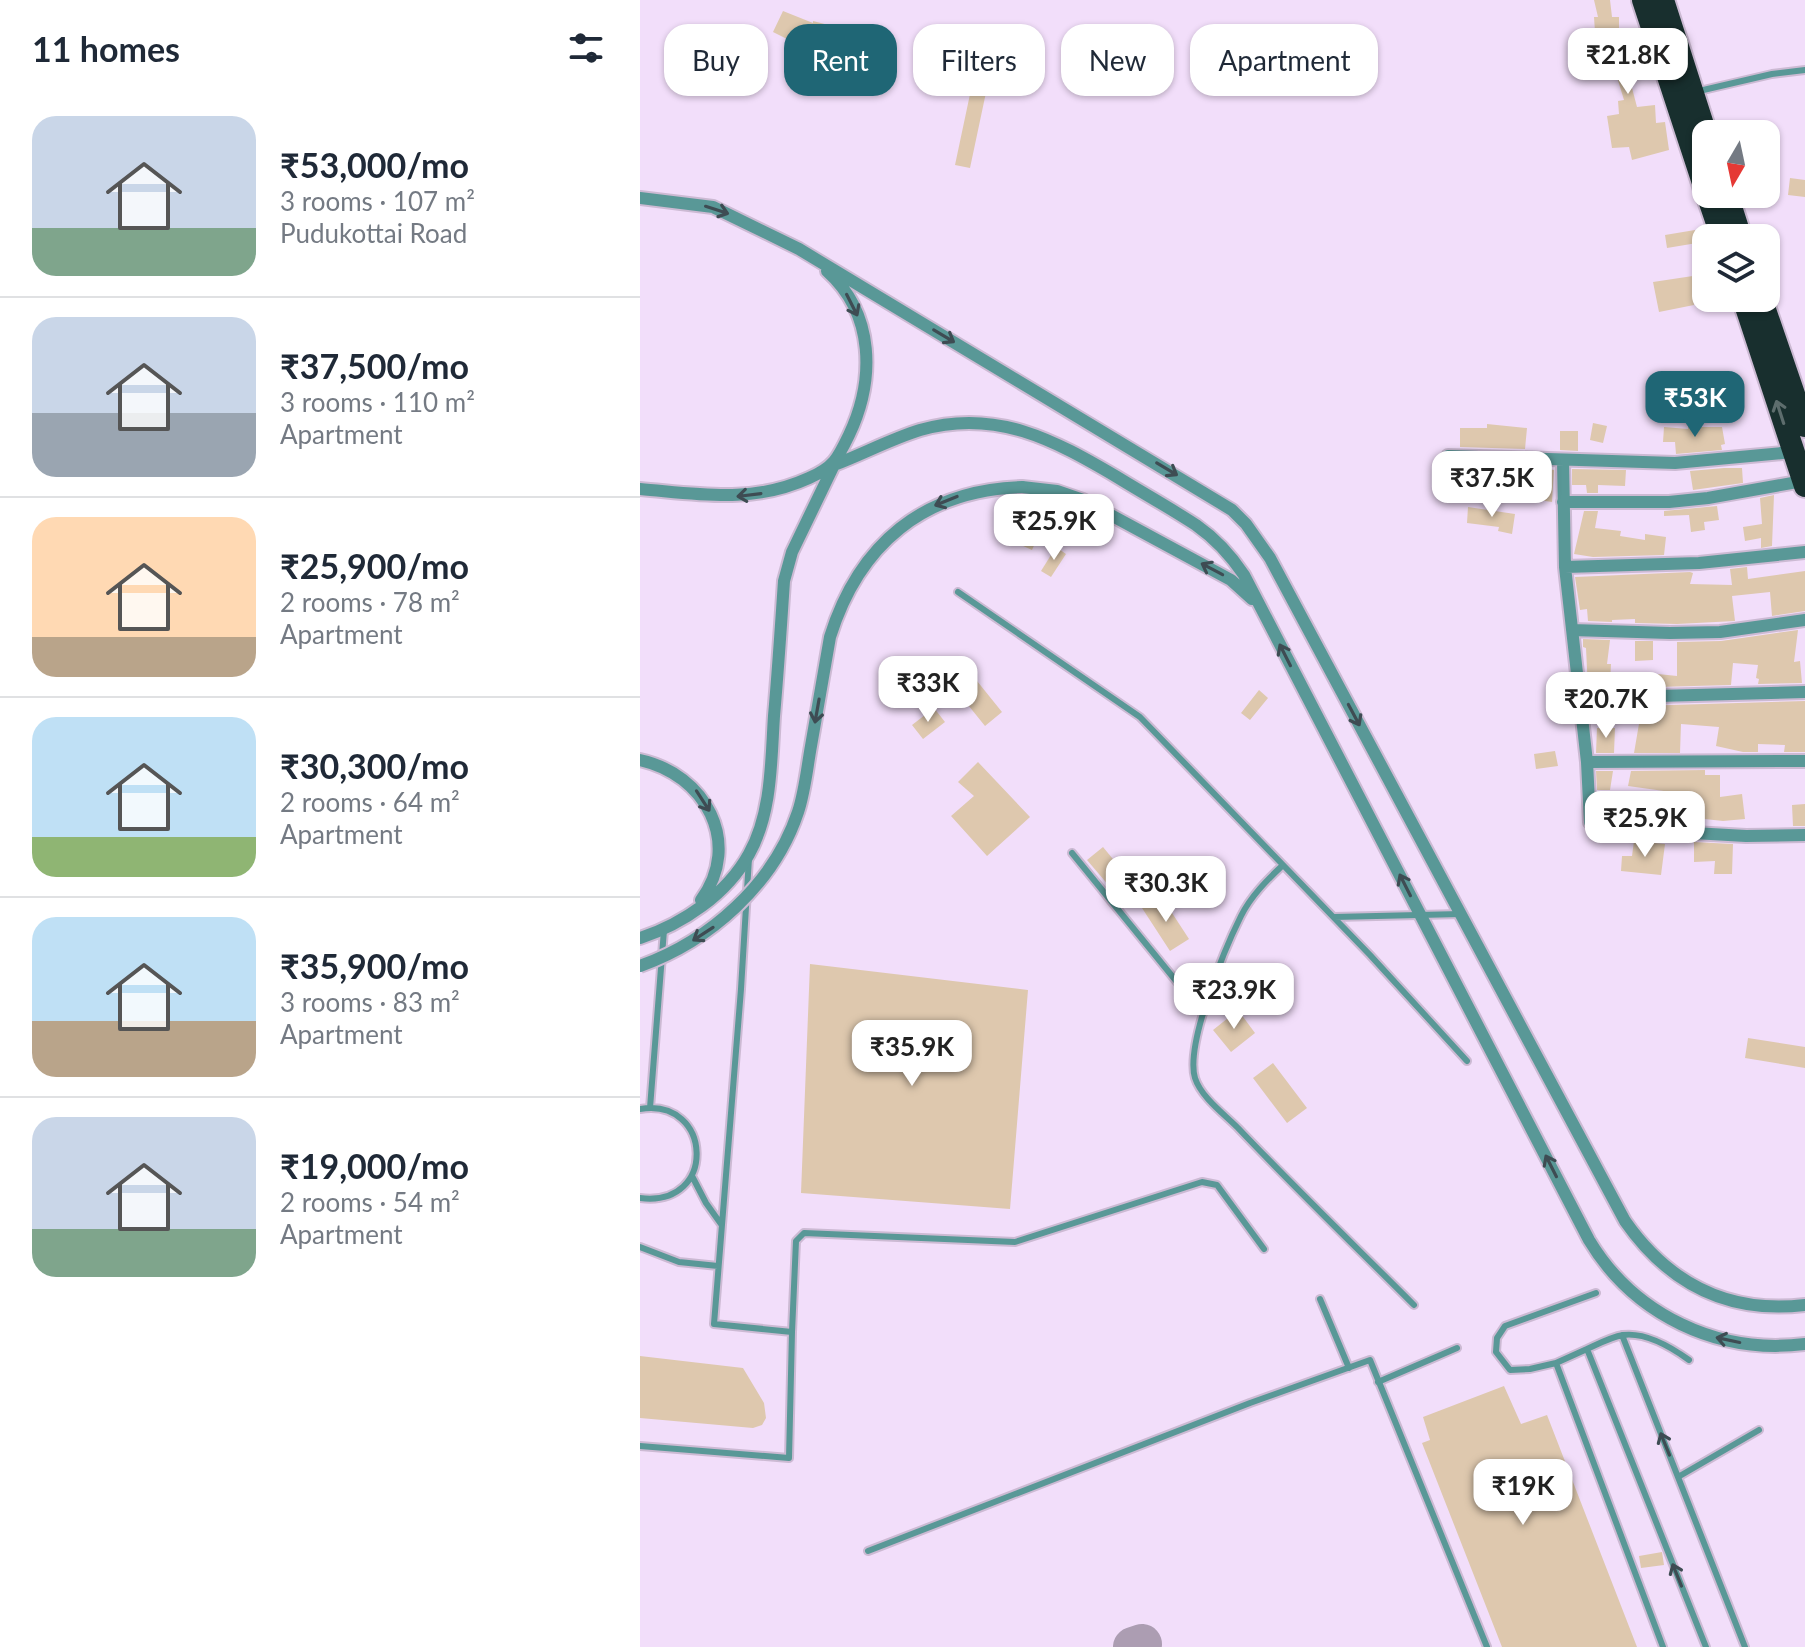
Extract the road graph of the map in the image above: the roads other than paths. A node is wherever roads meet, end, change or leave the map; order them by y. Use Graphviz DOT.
graph roads {
  1 [pos="1643,0"];
  2 [pos="1663,0"];
  3 [pos="1805,70"];
  4 [pos="1692,93"];
  5 [pos="1701,120"];
  6 [pos="1692,150"];
  7 [pos="640,198"];
  8 [pos="799,249"];
  9 [pos="1748,312"];
  10 [pos="1766,312"];
  11 [pos="1805,426"];
  12 [pos="1793,452"];
  13 [pos="1448,456"];
  14 [pos="1563,460"];
  15 [pos="834,465"];
  16 [pos="1804,483"];
  17 [pos="640,489"];
  18 [pos="1563,502"];
  19 [pos="1805,552"];
  20 [pos="1565,567"];
  21 [pos="958,592"];
  22 [pos="1805,620"];
  23 [pos="1268,621"];
  24 [pos="1572,630"];
  25 [pos="1805,692"];
  26 [pos="1581,698"];
  27 [pos="640,760"];
  28 [pos="1805,761"];
  29 [pos="1587,762"];
  30 [pos="1805,835"];
  31 [pos="1072,853"];
  32 [pos="749,854"];
  33 [pos="1283,865"];
  34 [pos="1461,914"];
  35 [pos="1420,915"];
  36 [pos="1334,917"];
  37 [pos="668,928"];
  38 [pos="640,938"];
  39 [pos="640,966"];
  40 [pos="1203,1014"];
  41 [pos="1467,1061"];
  42 [pos="650,1108"];
  43 [pos="640,1109"];
  44 [pos="692,1176"];
  45 [pos="640,1198"];
  46 [pos="721,1225"];
  47 [pos="640,1247"];
  48 [pos="1264,1249"];
  49 [pos="718,1266"];
  50 [pos="1596,1293"];
  51 [pos="1320,1299"];
  52 [pos="1414,1305"];
  53 [pos="1805,1305"];
  54 [pos="792,1332"];
  55 [pos="1622,1335"];
  56 [pos="1805,1344"];
  57 [pos="1457,1348"];
  58 [pos="1587,1349"];
  59 [pos="1689,1360"];
  60 [pos="1556,1363"];
  61 [pos="1349,1368"];
  62 [pos="1378,1382"];
  63 [pos="1759,1430"];
  64 [pos="640,1446"];
  65 [pos="1678,1477"];
  66 [pos="868,1551"];
  67 [pos="1487,1647"];
  68 [pos="1663,1647"];
  69 [pos="1706,1647"];
  70 [pos="1745,1647"];
  1 -- 6 [label="highway"];
  2 -- 4 [label="highway"];
  3 -- 4 [label="lane"];
  4 -- 5 [label="highway"];
  7 -- 8 [label="street, one-way"];
  8 -- 15 [label="street, one-way"];
  8 -- 34 [label="street, one-way"];
  12 -- 9 [label="highway, one-way"];
  10 -- 11 [label="highway"];
  12 -- 14 [label="street"];
  12 -- 16 [label="highway"];
  13 -- 14 [label="street"];
  14 -- 18 [label="street"];
  15 -- 17 [label="street, one-way"];
  15 -- 23 [label="street"];
  15 -- 32 [label="street"];
  16 -- 18 [label="street"];
  18 -- 20 [label="street"];
  19 -- 20 [label="street"];
  20 -- 24 [label="street"];
  21 -- 33 [label="lane"];
  22 -- 24 [label="street"];
  35 -- 23 [label="street, one-way"];
  23 -- 39 [label="street, one-way, bridge"];
  24 -- 26 [label="street"];
  25 -- 26 [label="street"];
  26 -- 29 [label="street"];
  27 -- 37 [label="street, one-way"];
  28 -- 29 [label="street"];
  29 -- 30 [label="street"];
  31 -- 40 [label="lane"];
  32 -- 37 [label="street"];
  32 -- 46 [label="lane"];
  33 -- 36 [label="lane"];
  33 -- 40 [label="lane"];
  34 -- 35 [label="lane"];
  34 -- 53 [label="street"];
  35 -- 36 [label="lane"];
  56 -- 35 [label="street, one-way"];
  36 -- 41 [label="lane"];
  37 -- 38 [label="street"];
  37 -- 42 [label="lane"];
  40 -- 52 [label="lane"];
  42 -- 43 [label="lane"];
  42 -- 44 [label="lane"];
  44 -- 45 [label="lane"];
  44 -- 46 [label="lane"];
  46 -- 49 [label="lane"];
  47 -- 49 [label="lane"];
  48 -- 54 [label="lane"];
  49 -- 54 [label="lane"];
  50 -- 60 [label="lane"];
  51 -- 61 [label="lane"];
  54 -- 64 [label="lane"];
  55 -- 58 [label="lane"];
  55 -- 59 [label="lane"];
  65 -- 55 [label="lane, one-way"];
  57 -- 62 [label="lane"];
  58 -- 60 [label="lane"];
  69 -- 58 [label="lane, one-way"];
  60 -- 68 [label="lane"];
  61 -- 62 [label="lane"];
  61 -- 66 [label="lane"];
  62 -- 67 [label="lane"];
  63 -- 65 [label="lane"];
  65 -- 70 [label="lane"];
}
